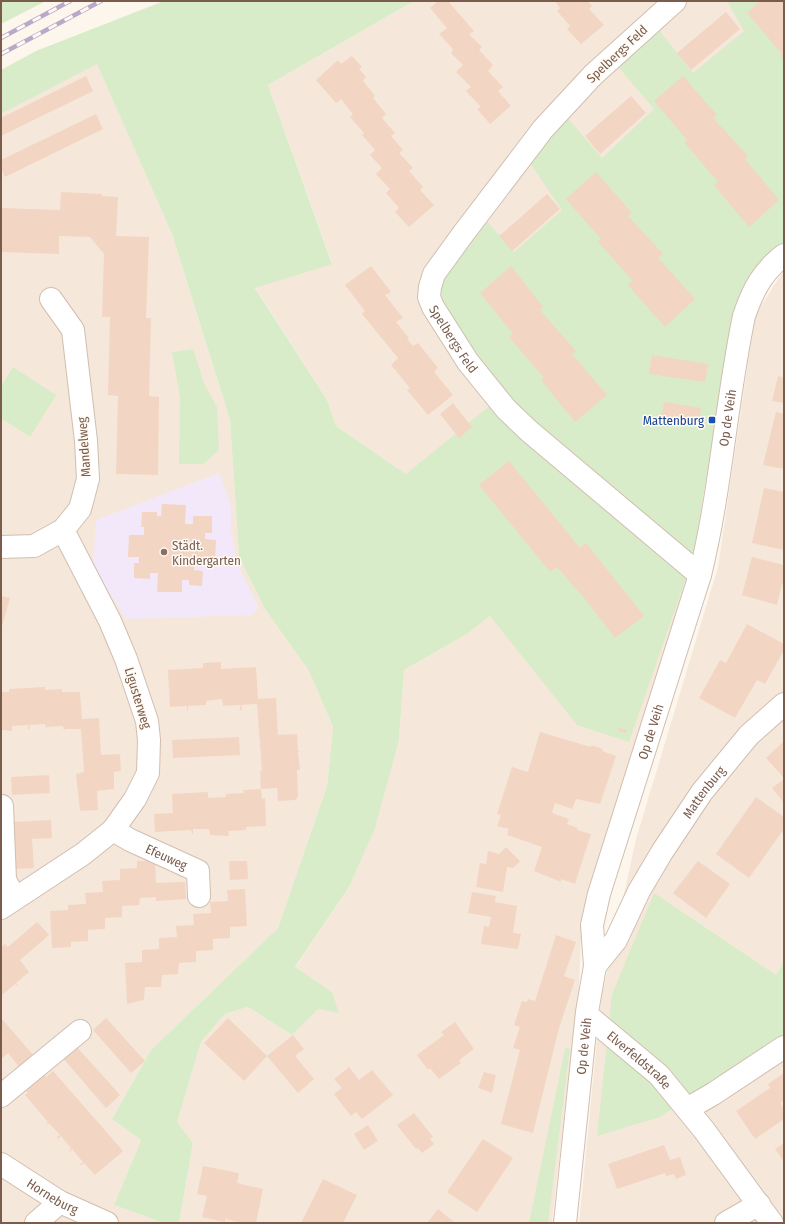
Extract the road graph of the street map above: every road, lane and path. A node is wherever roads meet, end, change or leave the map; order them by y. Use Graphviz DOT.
graph roads {
  1 [pos="675,1"];
  2 [pos="784,255"];
  3 [pos="51,299"];
  4 [pos="63,530"];
  5 [pos="1,547"];
  6 [pos="700,574"];
  7 [pos="784,704"];
  8 [pos="2,806"];
  9 [pos="113,830"];
  10 [pos="606,870"];
  11 [pos="639,891"];
  12 [pos="199,896"];
  13 [pos="8,903"];
  14 [pos="595,966"];
  15 [pos="587,1016"];
  16 [pos="80,1031"];
  17 [pos="784,1047"];
  18 [pos="1,1096"];
  19 [pos="687,1109"];
  20 [pos="1,1164"];
  21 [pos="60,1202"];
  22 [pos="759,1204"];
  23 [pos="36,1223"];
  24 [pos="107,1223"];
  25 [pos="565,1223"];
  26 [pos="726,1223"];
  27 [pos="772,1223"];
  1 -- 6 [label="street, Spelbergs Feld"];
  2 -- 6 [label="street, Op de Veih"];
  3 -- 4 [label="street, Mandelweg"];
  4 -- 5 [label="street, Mandelweg"];
  4 -- 9 [label="street, Ligusterweg"];
  6 -- 10 [label="street, Op de Veih"];
  7 -- 11 [label="street, Mattenburg"];
  8 -- 13 [label="street"];
  9 -- 12 [label="street, Efeuweg"];
  9 -- 13 [label="street, Ligusterweg"];
  10 -- 11 [label="street"];
  10 -- 14 [label="street, Op de Veih"];
  11 -- 14 [label="street, Mattenburg"];
  14 -- 15 [label="street, Op de Veih"];
  15 -- 19 [label="street, Elverfeldstraße"];
  15 -- 25 [label="street, Op de Veih"];
  16 -- 18 [label="street"];
  17 -- 19 [label="street"];
  19 -- 22 [label="street, Elverfeldstraße"];
  20 -- 21 [label="street, Horneburg"];
  21 -- 23 [label="street"];
  21 -- 24 [label="street, Horneburg"];
  22 -- 26 [label="street"];
  22 -- 27 [label="street, Elverfeldstraße"];
}
